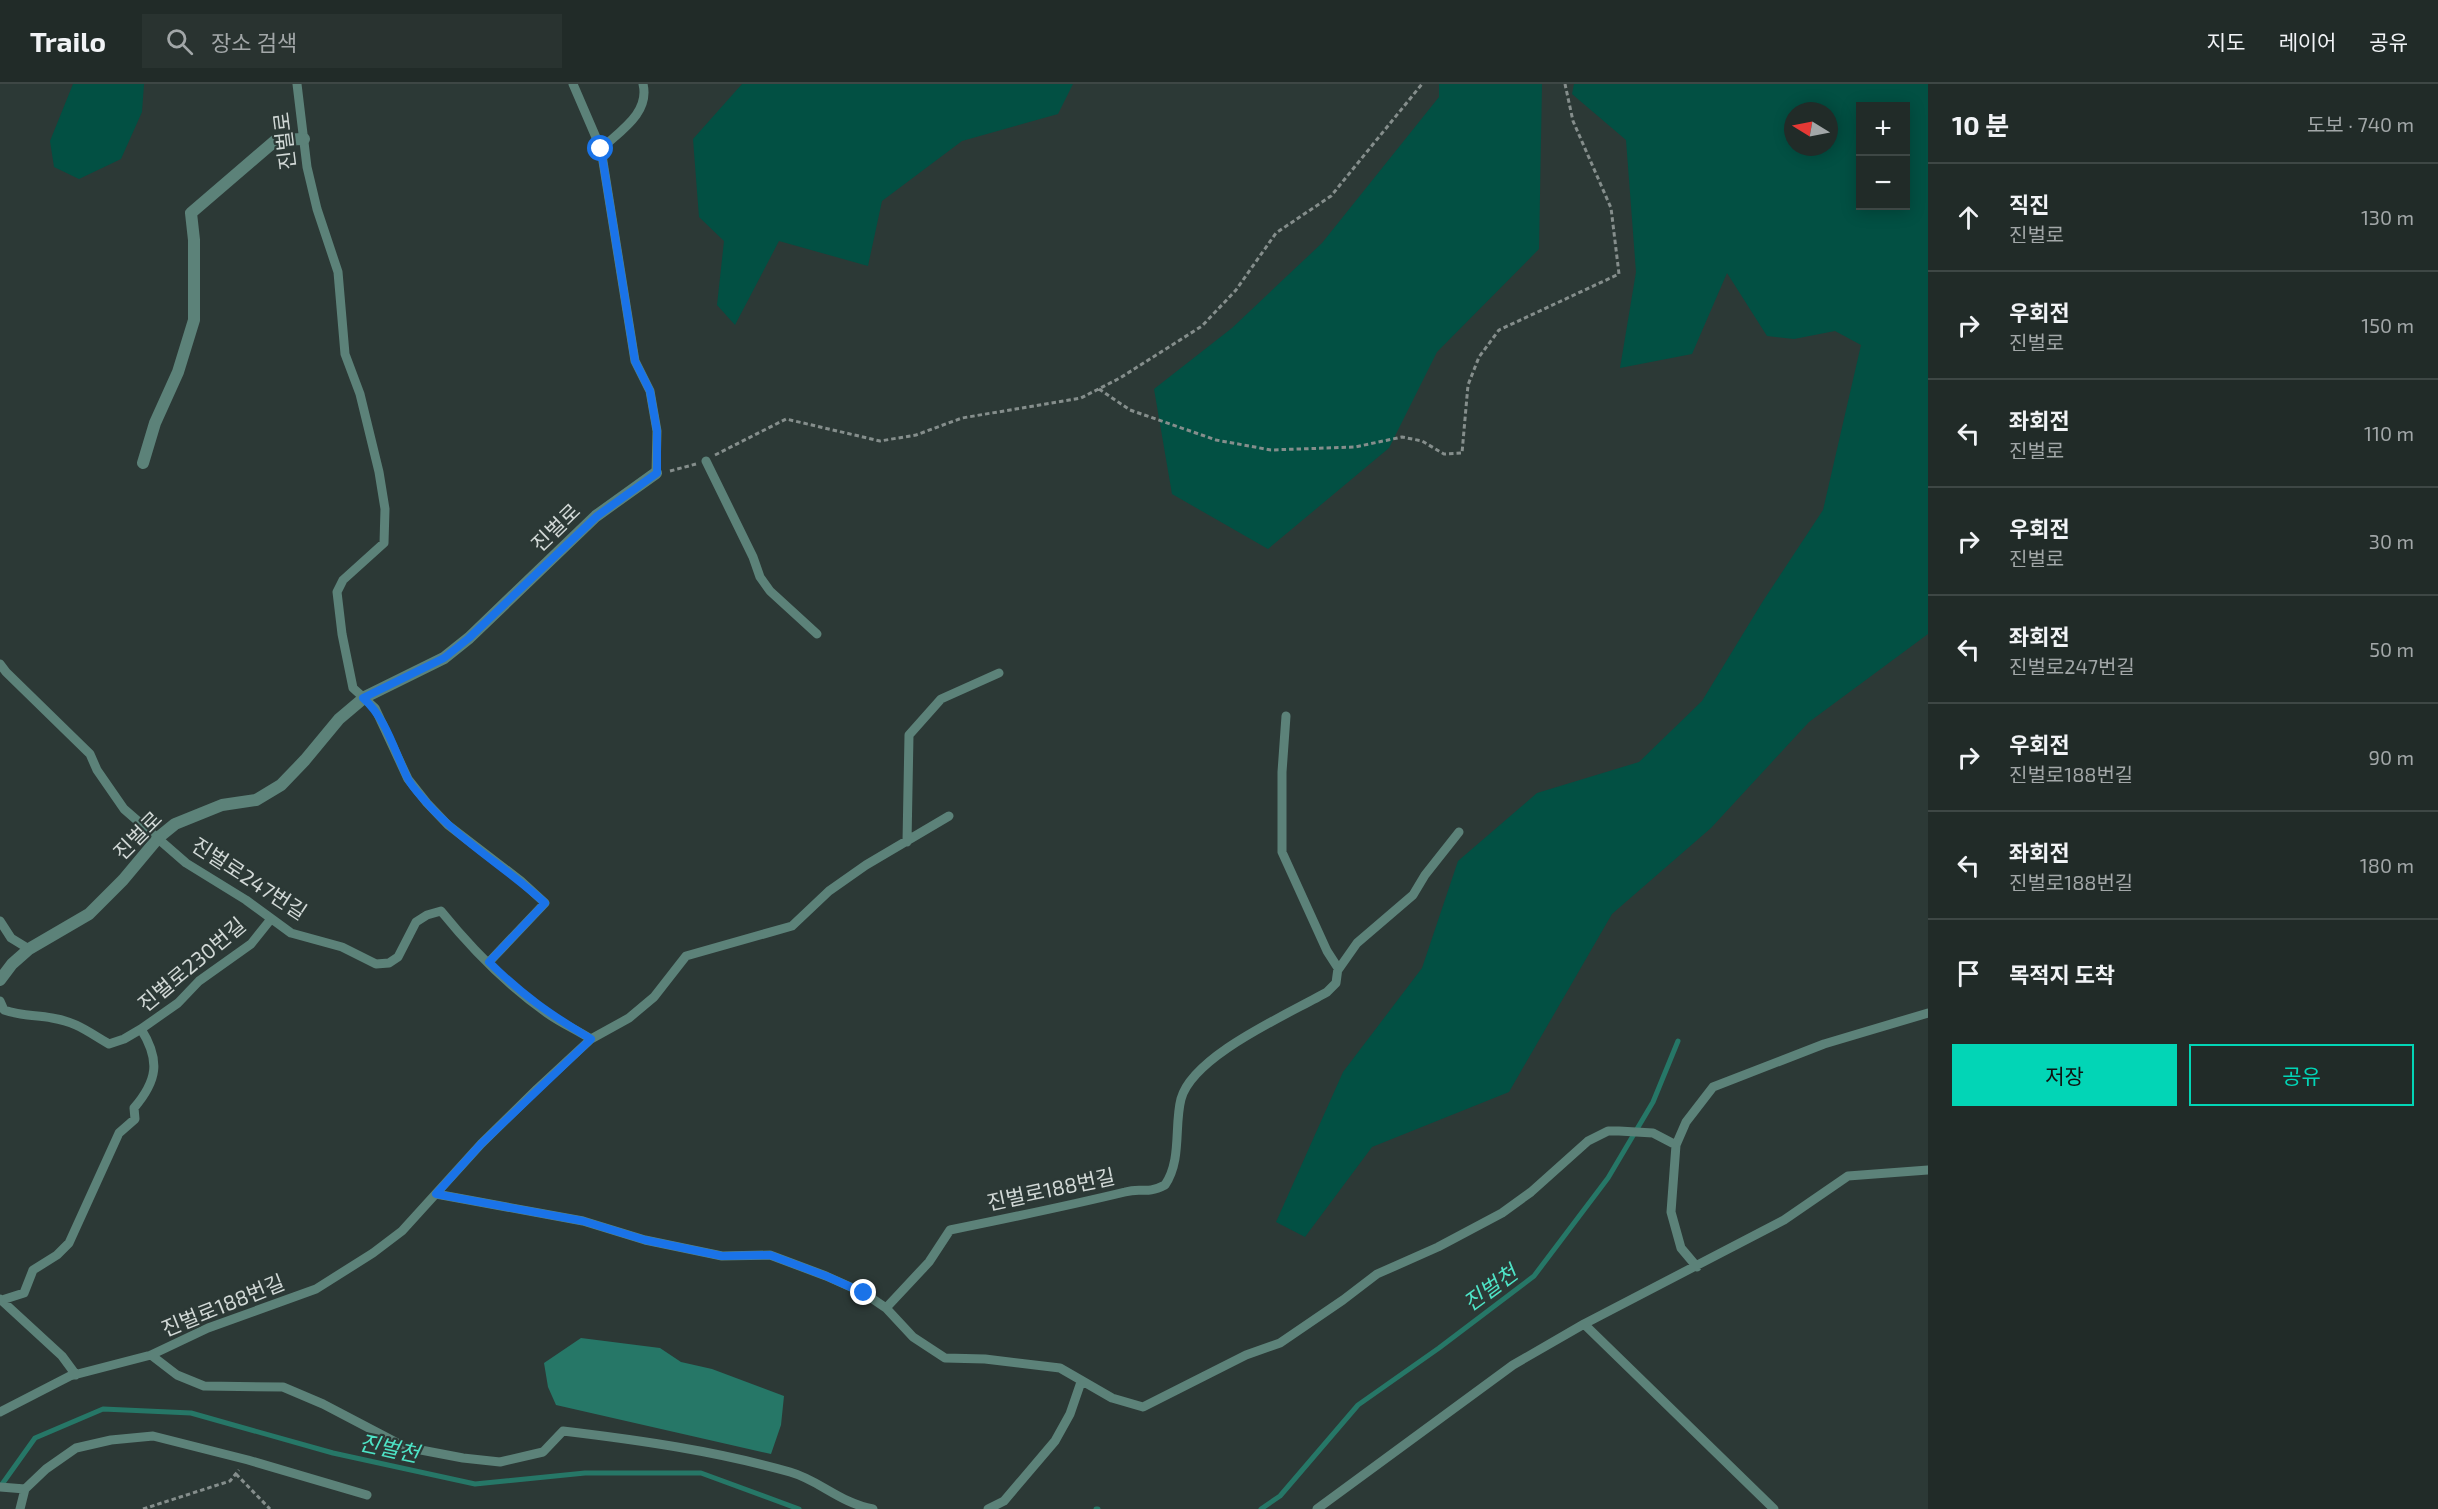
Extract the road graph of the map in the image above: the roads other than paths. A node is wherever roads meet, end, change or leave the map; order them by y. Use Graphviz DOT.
graph roads {
  1 [pos="297,84"];
  2 [pos="573,84"];
  3 [pos="643,84"];
  4 [pos="304,138"];
  5 [pos="601,149"];
  6 [pos="706,461"];
  7 [pos="143,463"];
  8 [pos="657,473"];
  9 [pos="817,634"];
  10 [pos="0,664"];
  11 [pos="999,673"];
  12 [pos="363,698"];
  13 [pos="1286,716"];
  14 [pos="949,816"];
  15 [pos="1458,832"];
  16 [pos="159,837"];
  17 [pos="907,842"];
  18 [pos="271,919"];
  19 [pos="0,921"];
  20 [pos="29,949"];
  21 [pos="489,962"];
  22 [pos="1338,970"];
  23 [pos="0,980"];
  24 [pos="0,1002"];
  25 [pos="1928,1013"];
  26 [pos="141,1029"];
  27 [pos="591,1039"];
  28 [pos="1676,1144"];
  29 [pos="1928,1170"];
  30 [pos="436,1194"];
  31 [pos="1697,1267"];
  32 [pos="1,1299"];
  33 [pos="886,1308"];
  34 [pos="1584,1324"];
  35 [pos="151,1355"];
  36 [pos="76,1375"];
  37 [pos="1081,1382"];
  38 [pos="0,1412"];
  39 [pos="0,1487"];
  40 [pos="25,1489"];
  41 [pos="367,1495"];
  42 [pos="20,1509"];
  43 [pos="873,1509"];
  44 [pos="988,1509"];
  45 [pos="1317,1509"];
  46 [pos="1774,1509"];
  1 -- 4 [label="lane, 진벌로"];
  2 -- 5 [label="lane"];
  3 -- 5 [label="lane"];
  4 -- 7 [label="street"];
  4 -- 12 [label="lane, 진벌로"];
  5 -- 8 [label="lane"];
  6 -- 9 [label="lane"];
  8 -- 12 [label="street, 진벌로"];
  10 -- 16 [label="lane, 진벌로247번길"];
  11 -- 17 [label="lane"];
  12 -- 16 [label="street, 진벌로"];
  12 -- 21 [label="lane, 진벌로"];
  13 -- 22 [label="lane"];
  14 -- 17 [label="lane, 진벌로188번길"];
  15 -- 22 [label="lane"];
  16 -- 18 [label="lane, 진벌로247번길"];
  16 -- 20 [label="street, 진벌로"];
  17 -- 27 [label="lane, 진벌로188번길"];
  18 -- 21 [label="lane, 진벌로247번길"];
  18 -- 26 [label="lane, 진벌로230번길"];
  19 -- 20 [label="lane"];
  20 -- 23 [label="street, 진벌로"];
  21 -- 27 [label="lane, 진벌로247번길"];
  22 -- 33 [label="lane, 진벌로188번길"];
  24 -- 26 [label="lane"];
  25 -- 28 [label="lane"];
  26 -- 32 [label="lane, 진벌로230번길"];
  27 -- 30 [label="lane, 진벌로188번길"];
  28 -- 31 [label="lane"];
  28 -- 37 [label="lane"];
  29 -- 31 [label="lane"];
  30 -- 33 [label="lane"];
  30 -- 35 [label="lane, 진벌로188번길"];
  31 -- 34 [label="lane"];
  32 -- 36 [label="lane"];
  33 -- 37 [label="lane"];
  34 -- 45 [label="lane"];
  34 -- 46 [label="lane"];
  35 -- 36 [label="lane, 진벌로188번길"];
  35 -- 43 [label="lane"];
  36 -- 38 [label="lane, 진벌로188번길"];
  37 -- 44 [label="lane"];
  39 -- 40 [label="lane"];
  40 -- 41 [label="lane"];
  40 -- 42 [label="lane"];
}
